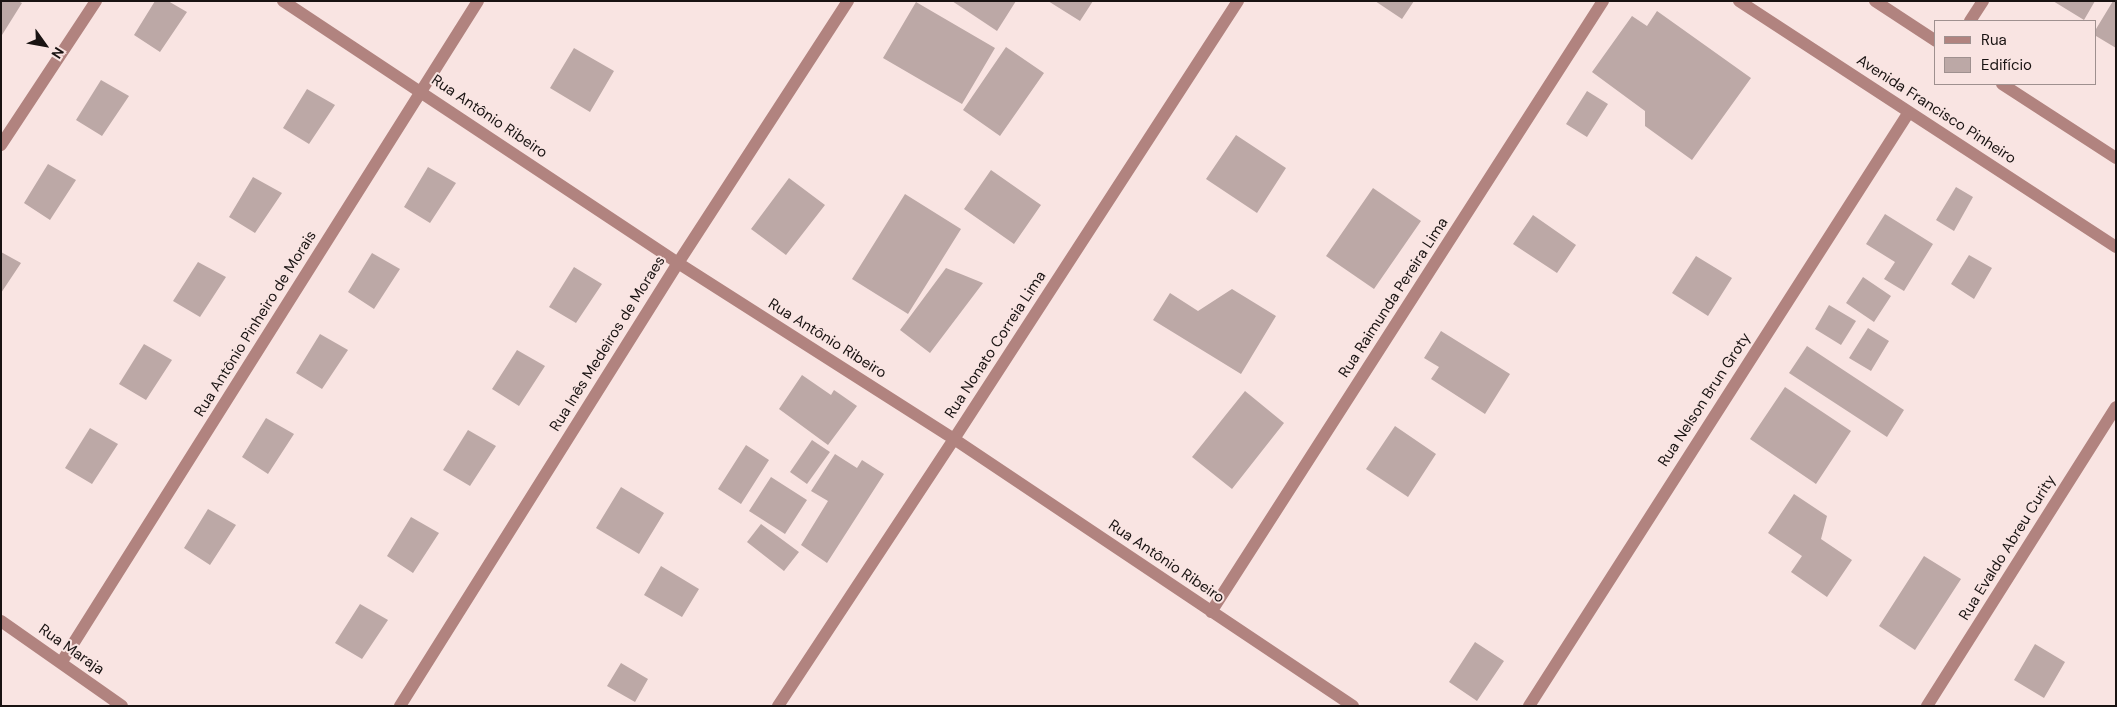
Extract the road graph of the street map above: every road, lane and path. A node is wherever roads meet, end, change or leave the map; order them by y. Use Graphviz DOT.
graph roads {
  1 [pos="96,1"];
  2 [pos="283,1"];
  3 [pos="478,1"];
  4 [pos="848,1"];
  5 [pos="1238,1"];
  6 [pos="1604,1"];
  7 [pos="1740,1"];
  8 [pos="1875,1"];
  9 [pos="1983,1"];
  10 [pos="1971,20"];
  11 [pos="1934,40"];
  12 [pos="2004,85"];
  13 [pos="422,92"];
  14 [pos="1909,112"];
  15 [pos="1,145"];
  16 [pos="2116,158"];
  17 [pos="2116,247"];
  18 [pos="678,263"];
  19 [pos="2116,407"];
  20 [pos="954,439"];
  21 [pos="1211,612"];
  22 [pos="1,621"];
  23 [pos="61,663"];
  24 [pos="122,706"];
  25 [pos="400,706"];
  26 [pos="778,706"];
  27 [pos="1353,706"];
  28 [pos="1529,706"];
  29 [pos="1928,706"];
  1 -- 15 [label="street"];
  2 -- 13 [label="street, Rua Antônio Ribeiro"];
  3 -- 13 [label="street, Rua Antônio Pinheiro de Morais"];
  4 -- 18 [label="street, Rua Inês Medeiros de Moraes"];
  5 -- 20 [label="street, Rua Nonato Correia Lima"];
  6 -- 21 [label="street, Rua Raimunda Pereira Lima"];
  7 -- 14 [label="street, Avenida Francisco Pinheiro"];
  8 -- 11 [label="street"];
  9 -- 10 [label="street"];
  12 -- 16 [label="street"];
  13 -- 18 [label="street, Rua Antônio Ribeiro"];
  13 -- 23 [label="street, Rua Antônio Pinheiro de Morais"];
  14 -- 17 [label="street, Avenida Francisco Pinheiro"];
  14 -- 28 [label="street, Rua Nelson Brun Groty"];
  18 -- 20 [label="street, Rua Antônio Ribeiro"];
  18 -- 25 [label="street, Rua Inês Medeiros de Moraes"];
  19 -- 29 [label="street, Rua Evaldo Abreu Curity"];
  20 -- 21 [label="street, Rua Antônio Ribeiro"];
  20 -- 26 [label="street, Rua Nonato Correia Lima"];
  21 -- 27 [label="street, Rua Antônio Ribeiro"];
  22 -- 23 [label="street, Rua Maraja"];
  23 -- 24 [label="street, Rua Maraja"];
}
